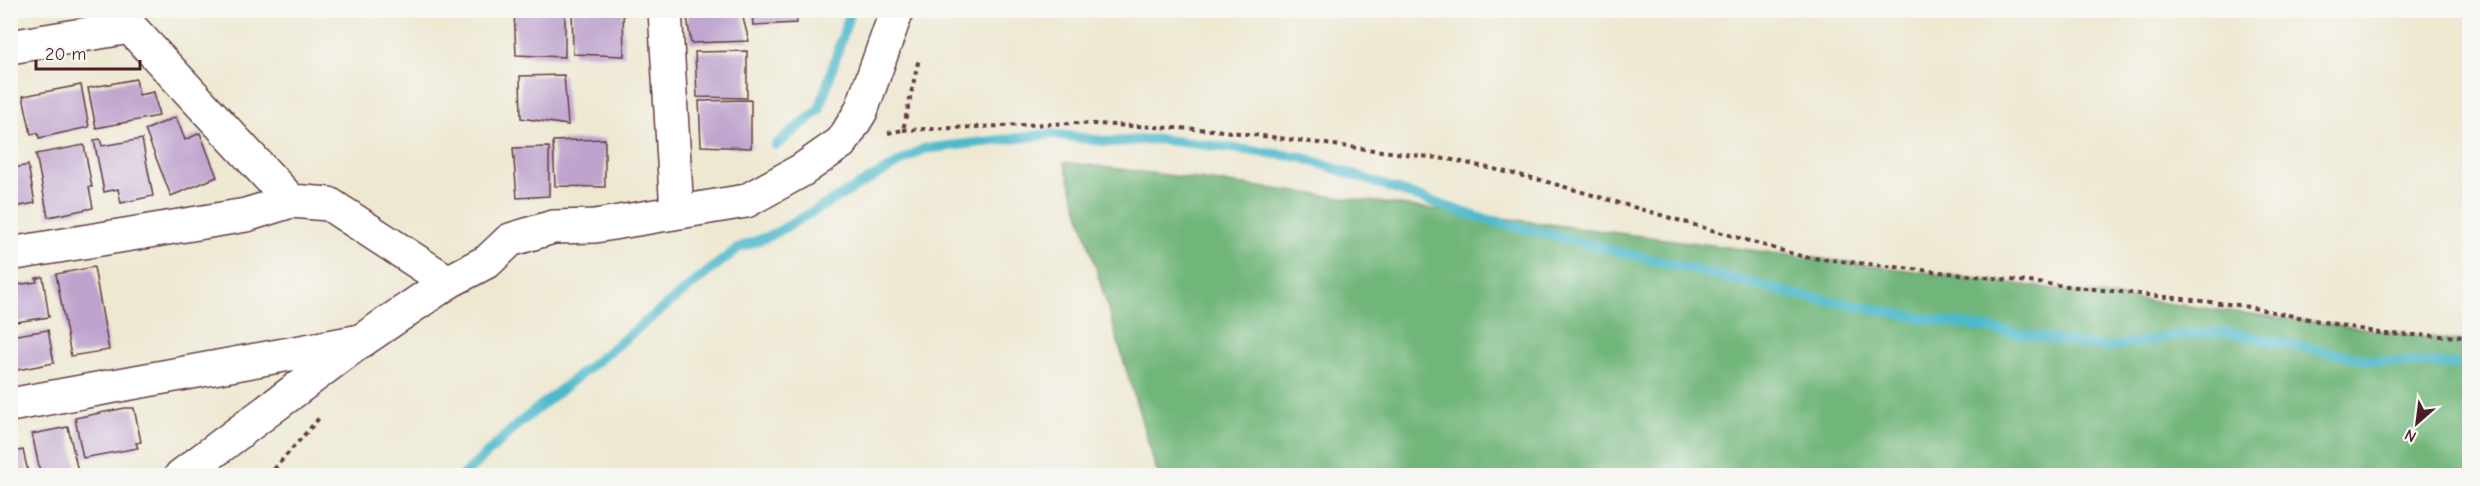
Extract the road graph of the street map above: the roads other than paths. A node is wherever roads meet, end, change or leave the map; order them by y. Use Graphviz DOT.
graph roads {
  1 [pos="666,10"];
  2 [pos="897,10"];
  3 [pos="10,47"];
  4 [pos="291,201"];
  5 [pos="677,212"];
  6 [pos="10,254"];
  7 [pos="448,282"];
  8 [pos="361,340"];
  9 [pos="10,405"];
  10 [pos="181,476"];
  1 -- 5 [label="street"];
  2 -- 5 [label="street"];
  3 -- 4 [label="street"];
  4 -- 6 [label="street"];
  4 -- 7 [label="street"];
  5 -- 7 [label="street"];
  7 -- 8 [label="street"];
  8 -- 9 [label="street"];
  8 -- 10 [label="street"];
}
